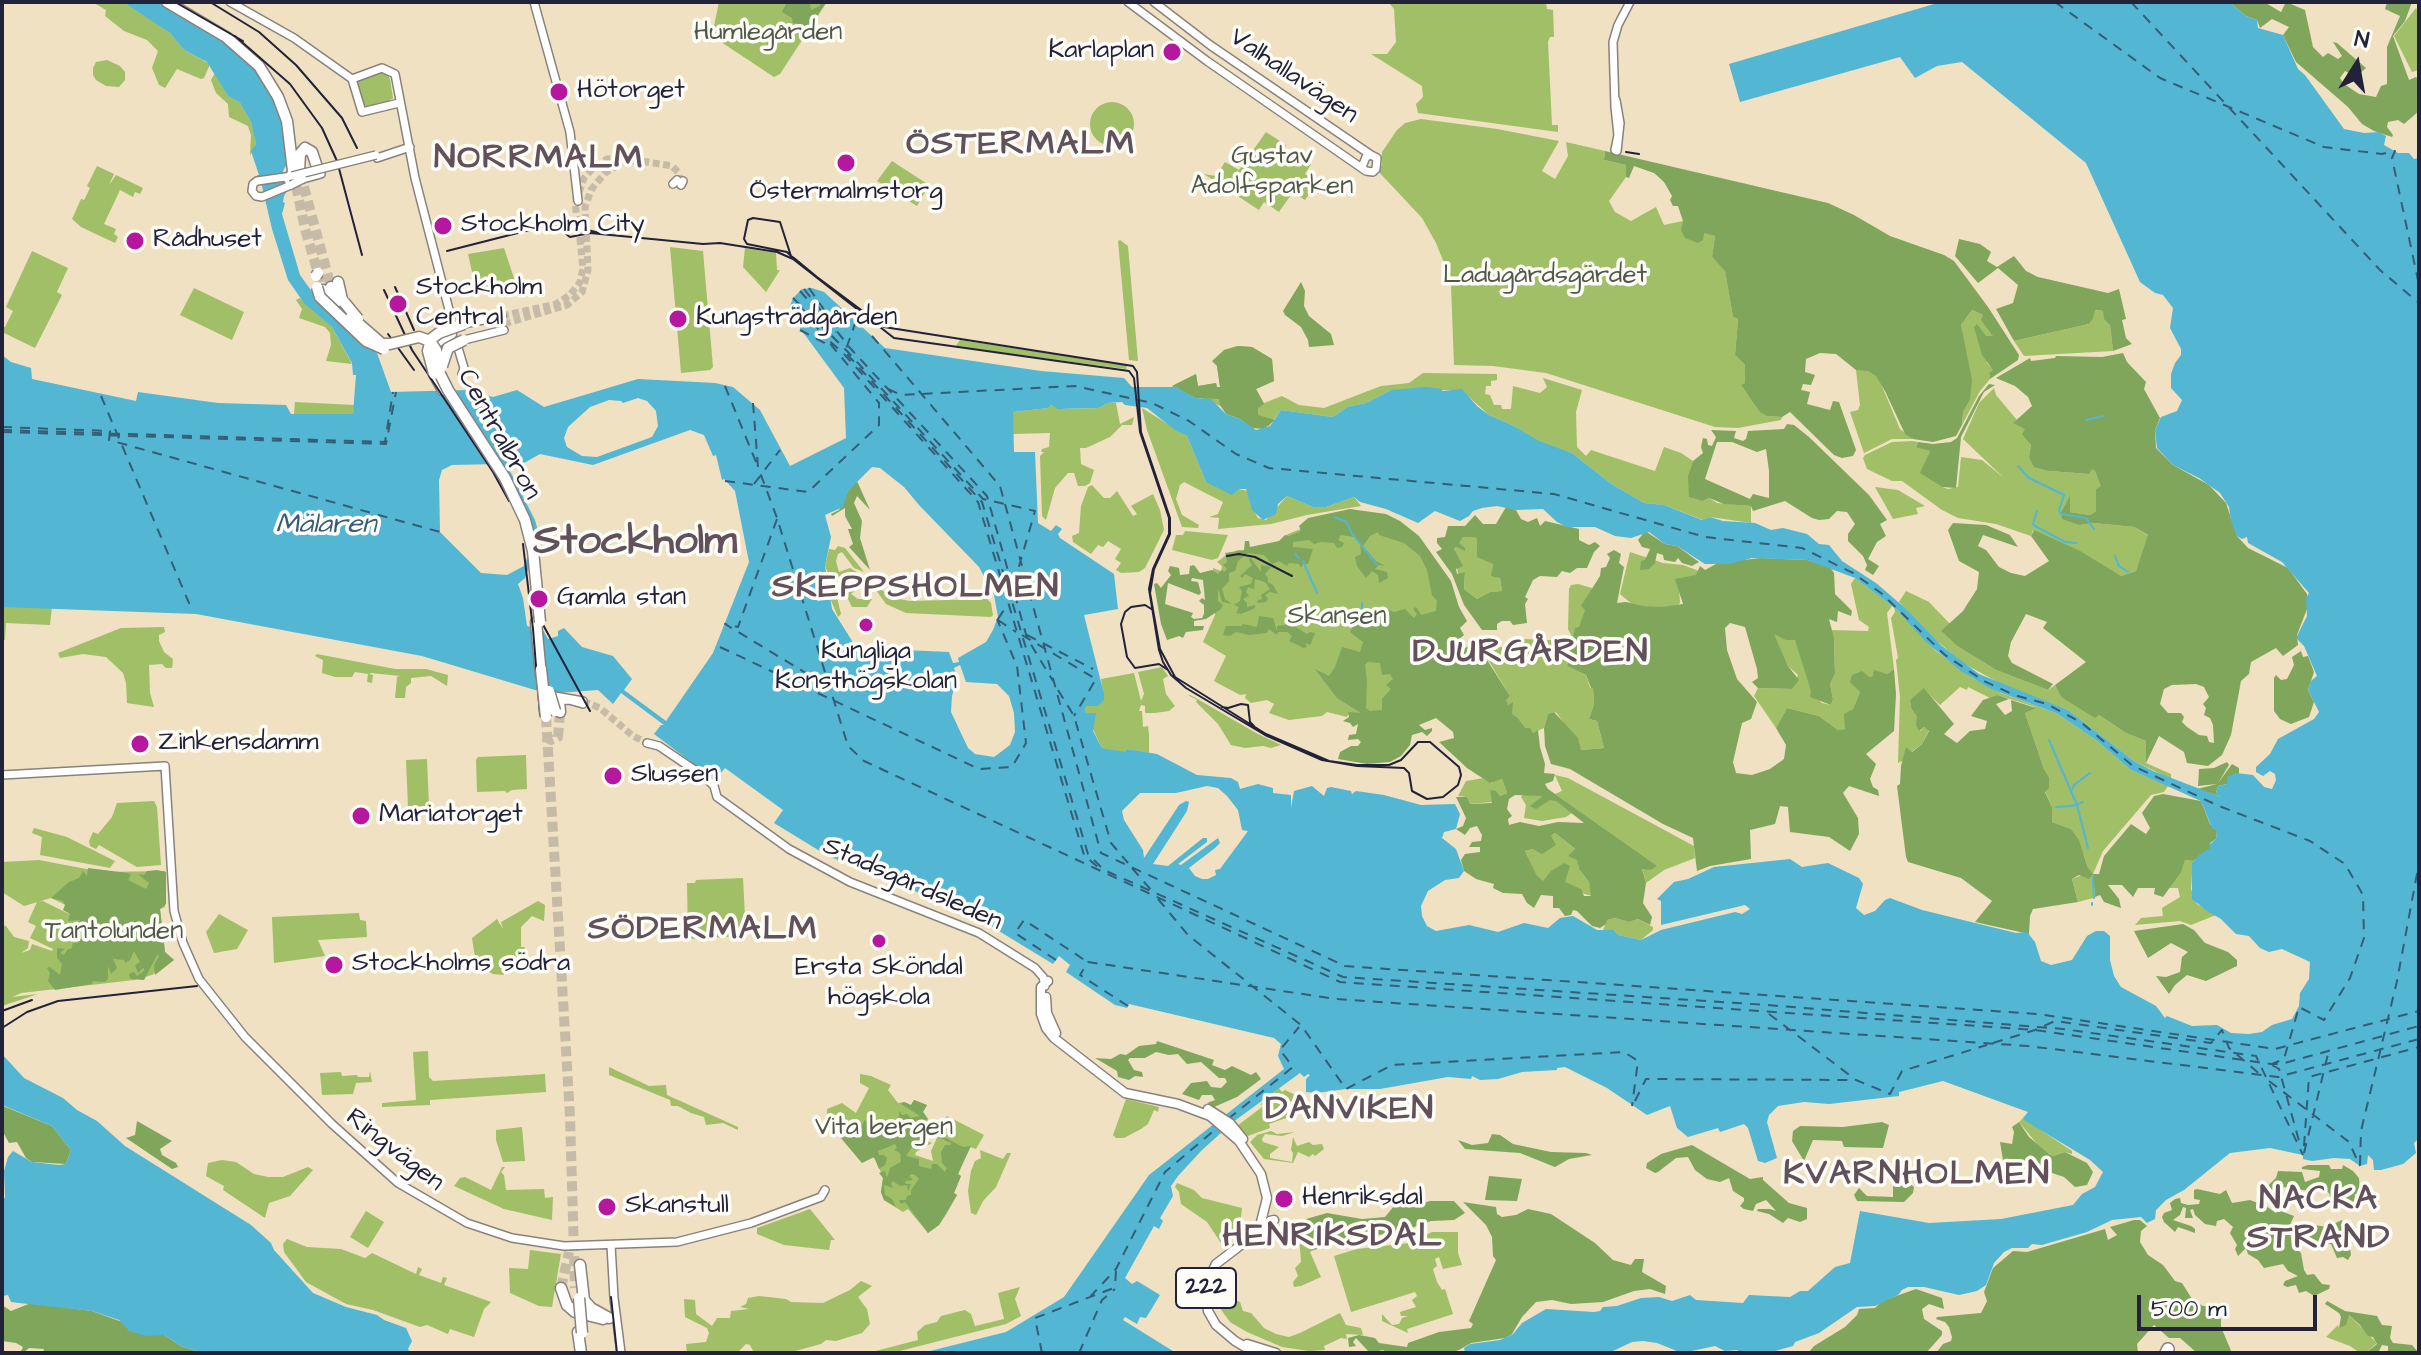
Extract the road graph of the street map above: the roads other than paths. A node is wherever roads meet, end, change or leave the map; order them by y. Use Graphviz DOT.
graph roads {
  1 [pos="168,2"];
  2 [pos="230,2"];
  3 [pos="535,2"];
  4 [pos="1128,2"];
  5 [pos="1154,2"];
  6 [pos="1630,2"];
  7 [pos="1218,50"];
  8 [pos="1209,62"];
  9 [pos="351,76"];
  10 [pos="1260,78"];
  11 [pos="1251,91"];
  12 [pos="279,92"];
  13 [pos="398,103"];
  14 [pos="1300,105"];
  15 [pos="282,106"];
  16 [pos="1291,118"];
  17 [pos="1336,130"];
  18 [pos="297,136"];
  19 [pos="1326,143"];
  20 [pos="408,148"];
  21 [pos="1616,150"];
  22 [pos="1371,155"];
  23 [pos="1362,167"];
  24 [pos="319,170"];
  25 [pos="294,175"];
  26 [pos="324,285"];
  27 [pos="344,302"];
  28 [pos="458,331"];
  29 [pos="402,342"];
  30 [pos="463,372"];
  31 [pos="434,374"];
  32 [pos="445,390"];
  33 [pos="542,697"];
  34 [pos="583,703"];
  35 [pos="551,710"];
  36 [pos="646,744"];
  37 [pos="4,776"];
  38 [pos="1043,984"];
  39 [pos="1044,1019"];
  40 [pos="1212,1114"];
  41 [pos="1237,1135"];
  42 [pos="826,1191"];
  43 [pos="1274,1220"];
  44 [pos="1251,1242"];
  45 [pos="612,1247"];
  46 [pos="579,1266"];
  47 [pos="561,1288"];
  48 [pos="580,1298"];
  49 [pos="613,1316"];
  50 [pos="1250,1350"];
  51 [pos="583,1353"];
  52 [pos="623,1353"];
  53 [pos="1266,1353"];
  54 [pos="1276,1353"];
  1 -- 12 [label="highway"];
  1 -- 15 [label="highway"];
  2 -- 9 [label="main road"];
  3 -- 3 [label="main road"];
  4 -- 8 [label="main road, Valhallavägen"];
  5 -- 7 [label="main road, Valhallavägen"];
  6 -- 21 [label="main road"];
  7 -- 8 [label="main road"];
  7 -- 8 [label="main road"];
  7 -- 10 [label="main road, Valhallavägen"];
  8 -- 11 [label="main road, Valhallavägen"];
  9 -- 13 [label="main road"];
  9 -- 13 [label="main road"];
  10 -- 11 [label="main road"];
  10 -- 14 [label="main road, Valhallavägen"];
  11 -- 16 [label="main road, Valhallavägen"];
  12 -- 18 [label="highway"];
  12 -- 25 [label="highway"];
  13 -- 20 [label="main road"];
  14 -- 16 [label="main road"];
  14 -- 17 [label="main road, Valhallavägen"];
  15 -- 25 [label="highway"];
  15 -- 25 [label="highway"];
  16 -- 19 [label="main road, Valhallavägen"];
  17 -- 19 [label="main road"];
  17 -- 22 [label="main road, Valhallavägen"];
  18 -- 24 [label="highway"];
  18 -- 25 [label="highway"];
  19 -- 23 [label="main road, Valhallavägen"];
  20 -- 24 [label="main road, bridge"];
  20 -- 28 [label="main road"];
  22 -- 23 [label="main road"];
  22 -- 23 [label="main road"];
  24 -- 25 [label="main road, bridge"];
  24 -- 25 [label="highway"];
  25 -- 25 [label="main road"];
  26 -- 27 [label="highway"];
  26 -- 27 [label="highway, bridge"];
  26 -- 29 [label="highway, Centralbron, bridge"];
  26 -- 29 [label="highway, bridge"];
  27 -- 29 [label="highway, bridge"];
  28 -- 28 [label="main road"];
  28 -- 29 [label="highway, bridge"];
  28 -- 30 [label="main road"];
  28 -- 31 [label="highway, bridge"];
  28 -- 31 [label="highway, bridge"];
  28 -- 32 [label="highway, bridge"];
  29 -- 32 [label="highway, Centralbron, bridge"];
  31 -- 32 [label="highway, bridge"];
  32 -- 35 [label="highway, Centralbron, bridge"];
  33 -- 35 [label="highway"];
  33 -- 35 [label="main road"];
  34 -- 35 [label="main road"];
  36 -- 38 [label="main road, Stadsgårdsleden"];
  37 -- 45 [label="main road, Ringvägen"];
  38 -- 39 [label="main road"];
  39 -- 40 [label="main road, 222"];
  39 -- 40 [label="main road, 222"];
  40 -- 41 [label="main road, 222"];
  41 -- 44 [label="main road, 222"];
  41 -- 50 [label="main road, 222"];
  42 -- 45 [label="main road, Ringvägen"];
  43 -- 44 [label="main road"];
  44 -- 50 [label="main road, 222"];
  45 -- 49 [label="main road"];
  46 -- 48 [label="highway"];
  47 -- 49 [label="highway"];
  48 -- 49 [label="highway"];
  48 -- 51 [label="highway, bridge"];
  49 -- 52 [label="main road"];
  50 -- 53 [label="main road, 222"];
  50 -- 54 [label="main road"];
}
